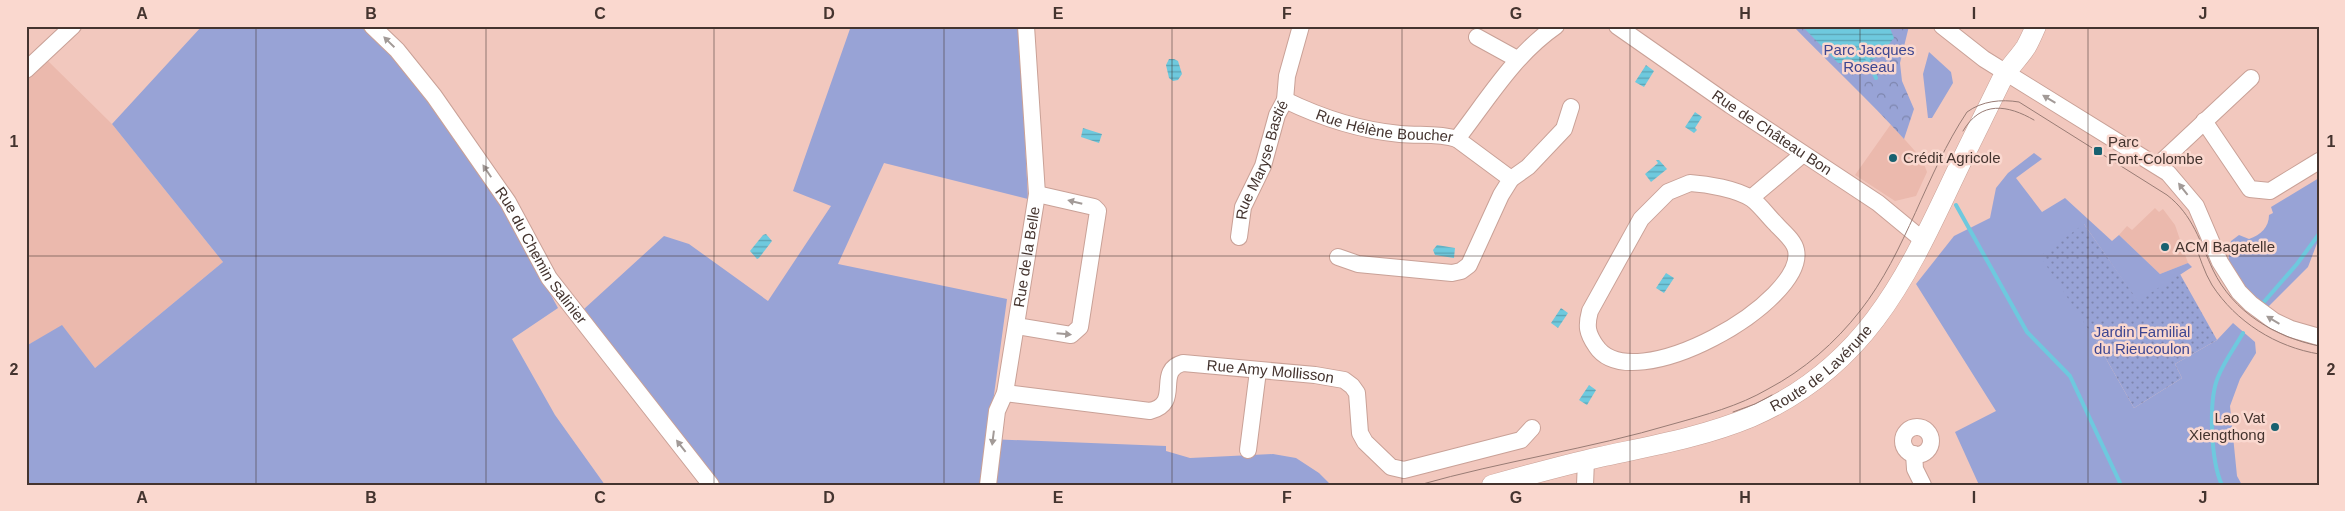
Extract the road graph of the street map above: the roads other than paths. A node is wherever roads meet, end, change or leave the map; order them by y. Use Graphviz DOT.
graph roads {
  1 [pos="72,26"];
  2 [pos="372,26"];
  3 [pos="1026,26"];
  4 [pos="1301,26"];
  5 [pos="1556,26"];
  6 [pos="1617,26"];
  7 [pos="1942,26"];
  8 [pos="2022,26"];
  9 [pos="2036,26"];
  10 [pos="1477,37"];
  11 [pos="1517,59"];
  12 [pos="26,70"];
  13 [pos="2006,72"];
  14 [pos="2251,78"];
  15 [pos="1285,100"];
  16 [pos="1571,107"];
  17 [pos="2204,121"];
  18 [pos="1457,138"];
  19 [pos="1803,154"];
  20 [pos="2319,161"];
  21 [pos="2158,165"];
  22 [pos="1511,179"];
  23 [pos="1038,194"];
  24 [pos="1751,198"];
  25 [pos="1239,237"];
  26 [pos="1924,241"];
  27 [pos="1338,257"];
  28 [pos="1016,326"];
  29 [pos="2319,337"];
  30 [pos="1258,371"];
  31 [pos="1005,393"];
  32 [pos="1532,428"];
  33 [pos="1248,450"];
  34 [pos="1914,454"];
  35 [pos="1586,460"];
  36 [pos="711,485"];
  37 [pos="988,485"];
  38 [pos="1492,485"];
  39 [pos="1585,485"];
  40 [pos="1923,485"];
  1 -- 12 [label="street"];
  36 -- 2 [label="street, Rue du Chemin Salinier, one-way"];
  3 -- 23 [label="street, Rue de la Belle"];
  4 -- 15 [label="street, Rue Maryse Bastié"];
  5 -- 11 [label="street, Rue Hélène Boucher"];
  6 -- 19 [label="street, Rue de Château Bon"];
  7 -- 13 [label="street"];
  8 -- 13 [label="main road, Route de Lavérune"];
  9 -- 13 [label="main road, Route de Lavérune"];
  10 -- 11 [label="street"];
  11 -- 18 [label="street, Rue Hélène Boucher"];
  21 -- 13 [label="street, one-way"];
  13 -- 26 [label="main road, Route de Lavérune"];
  14 -- 17 [label="street"];
  15 -- 18 [label="street, Rue Hélène Boucher"];
  15 -- 25 [label="street, Rue Maryse Bastié"];
  16 -- 22 [label="street"];
  17 -- 20 [label="street"];
  17 -- 21 [label="street"];
  18 -- 22 [label="street"];
  19 -- 24 [label="street"];
  19 -- 26 [label="street, Rue de Château Bon"];
  29 -- 21 [label="street, one-way"];
  22 -- 27 [label="street"];
  23 -- 28 [label="street, Rue de la Belle"];
  28 -- 23 [label="street, one-way"];
  24 -- 24 [label="street"];
  26 -- 35 [label="main road, Route de Lavérune"];
  28 -- 31 [label="street, Rue de la Belle"];
  30 -- 31 [label="street, Rue Amy Mollisson"];
  30 -- 32 [label="street, Rue Amy Mollisson"];
  30 -- 33 [label="street"];
  31 -- 37 [label="street, Rue de la Belle, one-way"];
  34 -- 40 [label="street"];
  35 -- 38 [label="main road, Route de Lavérune"];
  35 -- 39 [label="street"];
}
